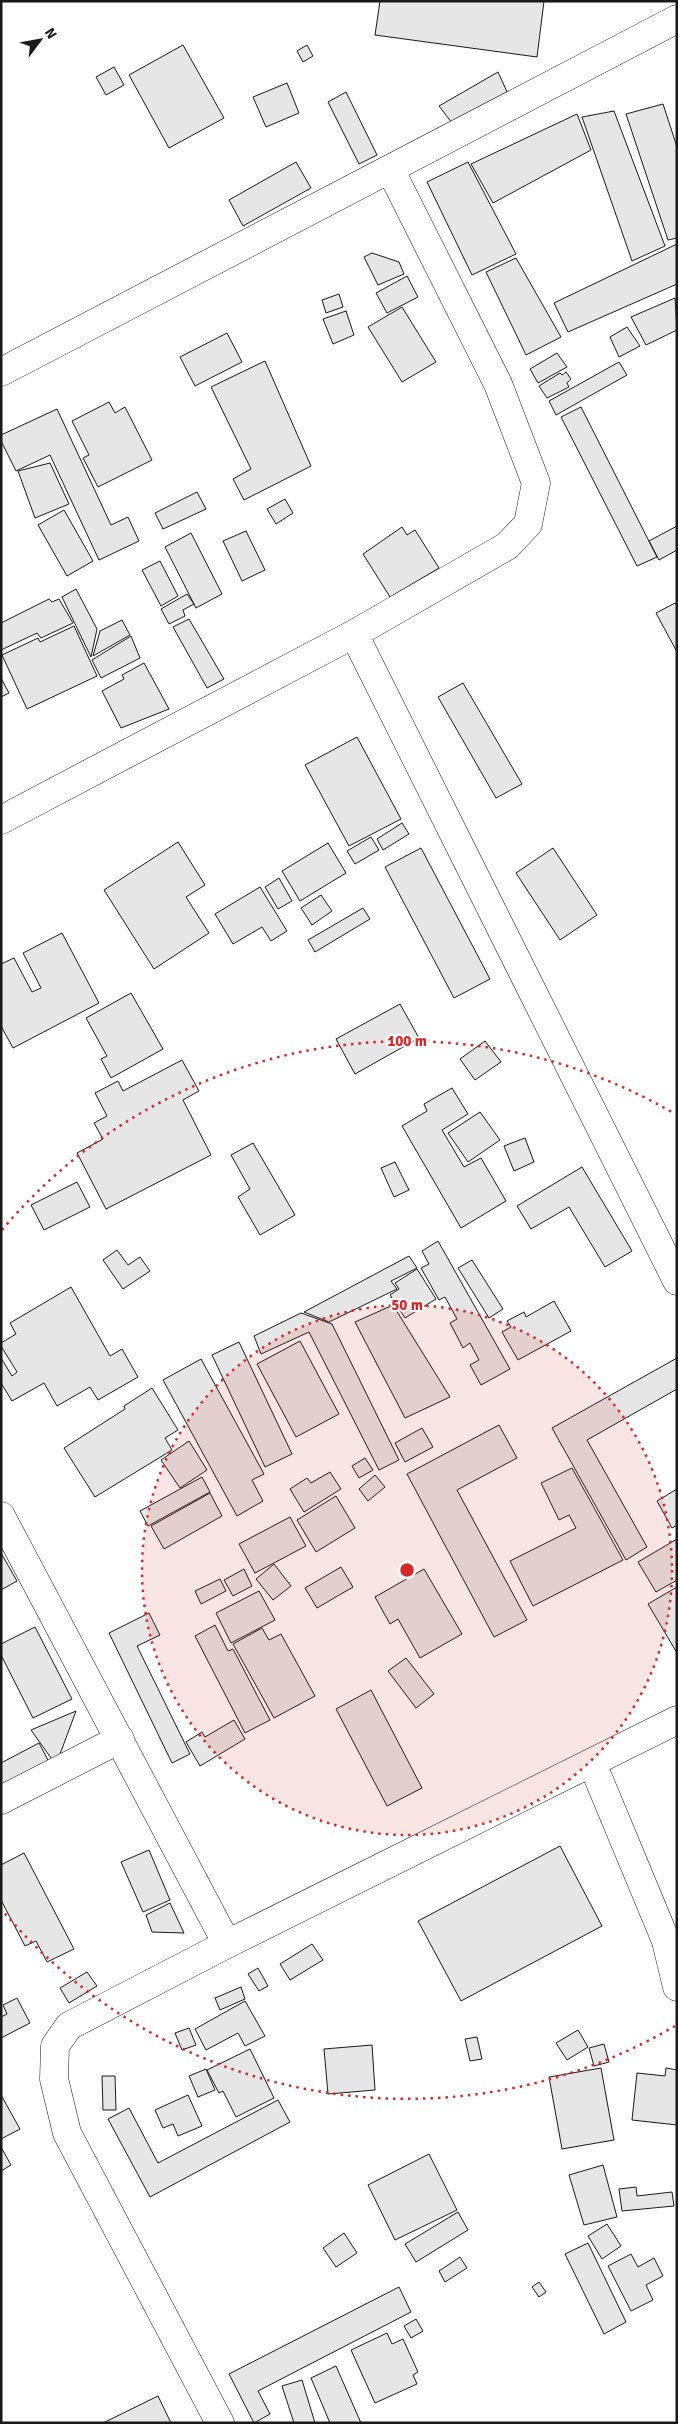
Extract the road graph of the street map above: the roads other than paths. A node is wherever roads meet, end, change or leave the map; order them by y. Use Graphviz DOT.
graph roads {
  1 [pos="677,19"];
  2 [pos="390,169"];
  3 [pos="1,372"];
  4 [pos="354,634"];
  5 [pos="1,820"];
  6 [pos="677,1281"];
  7 [pos="1,1516"];
  8 [pos="677,1720"];
  9 [pos="120,1738"];
  10 [pos="592,1763"];
  11 [pos="1,1800"];
  12 [pos="227,1944"];
  13 [pos="677,1987"];
  14 [pos="220,2423"];
  1 -- 2 [label="street"];
  2 -- 3 [label="street"];
  2 -- 4 [label="street"];
  4 -- 5 [label="street"];
  4 -- 6 [label="street"];
  7 -- 9 [label="street"];
  8 -- 10 [label="street"];
  9 -- 11 [label="street"];
  9 -- 12 [label="street"];
  10 -- 12 [label="street"];
  10 -- 13 [label="street"];
  12 -- 14 [label="street"];
}
